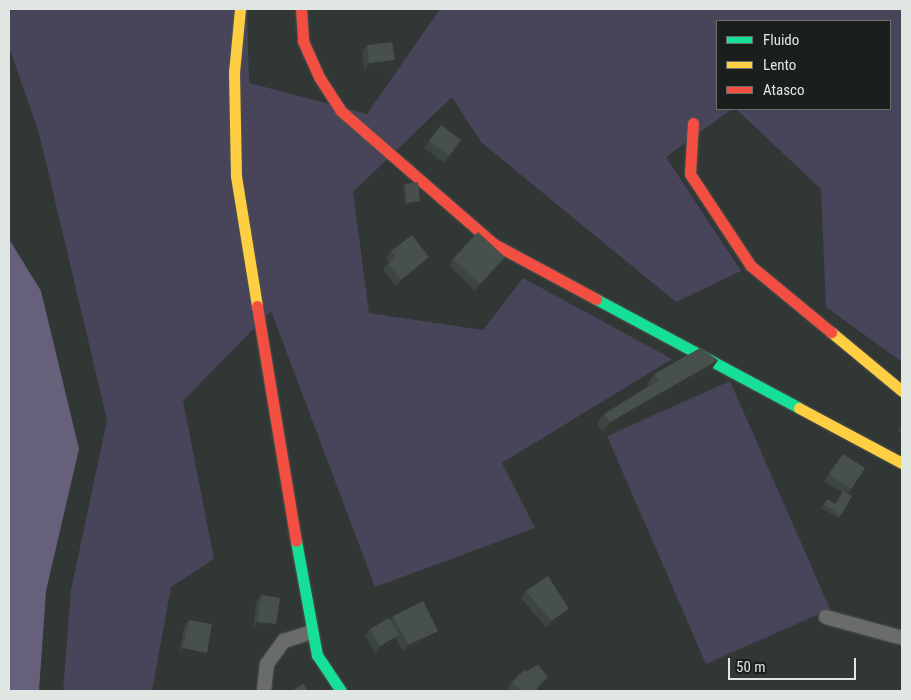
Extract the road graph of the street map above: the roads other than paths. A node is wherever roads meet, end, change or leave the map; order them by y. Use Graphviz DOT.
graph roads {
  1 [pos="240,9"];
  2 [pos="301,9"];
  3 [pos="693,123"];
  4 [pos="902,391"];
  5 [pos="902,463"];
  6 [pos="826,617"];
  7 [pos="311,632"];
  8 [pos="902,638"];
  9 [pos="264,691"];
  10 [pos="341,691"];
  1 -- 7 [label="street"];
  2 -- 5 [label="street"];
  3 -- 4 [label="street"];
  6 -- 8 [label="street"];
  7 -- 9 [label="street"];
  7 -- 10 [label="street"];
}
